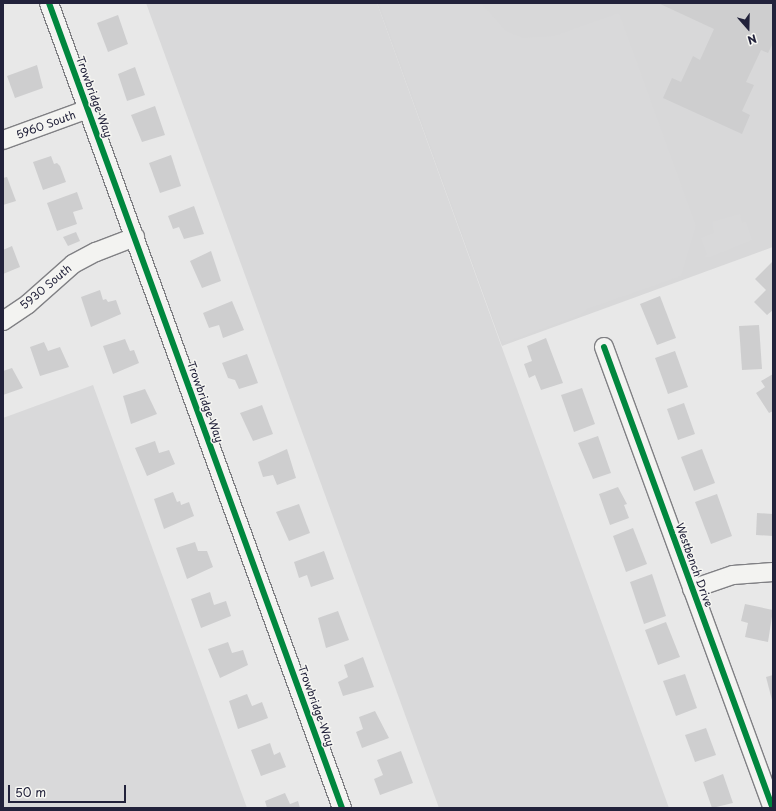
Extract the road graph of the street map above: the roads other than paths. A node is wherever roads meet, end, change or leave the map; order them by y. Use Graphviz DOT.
graph roads {
  1 [pos="49,3"];
  2 [pos="88,109"];
  3 [pos="3,140"];
  4 [pos="135,237"];
  5 [pos="3,321"];
  6 [pos="604,347"];
  7 [pos="773,572"];
  8 [pos="692,589"];
  9 [pos="770,789"];
  10 [pos="342,808"];
  11 [pos="773,808"];
  1 -- 2 [label="street, Trowbridge Way"];
  2 -- 3 [label="street, 5960 South"];
  2 -- 4 [label="street, Trowbridge Way"];
  4 -- 5 [label="street, 5930 South"];
  4 -- 10 [label="street, Trowbridge Way"];
  6 -- 8 [label="street, Westbench Drive"];
  7 -- 8 [label="street"];
  8 -- 9 [label="street, Westbench Drive"];
  9 -- 11 [label="street, Westbench Drive"];
}
